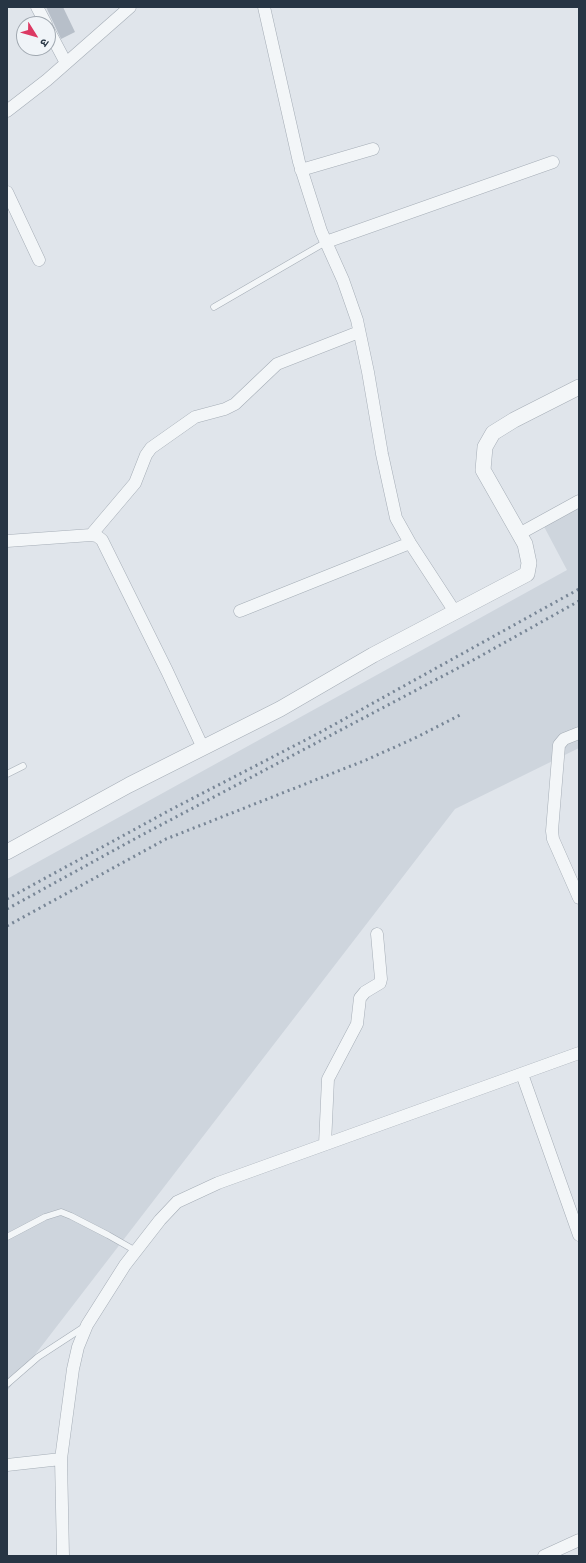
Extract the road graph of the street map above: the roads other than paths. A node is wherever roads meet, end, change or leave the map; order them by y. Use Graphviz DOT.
graph roads {
  1 [pos="37,7"];
  2 [pos="130,7"];
  3 [pos="264,7"];
  4 [pos="116,12"];
  5 [pos="42,16"];
  6 [pos="56,44"];
  7 [pos="66,63"];
  8 [pos="7,111"];
  9 [pos="373,149"];
  10 [pos="554,162"];
  11 [pos="301,170"];
  12 [pos="7,192"];
  13 [pos="326,242"];
  14 [pos="39,260"];
  15 [pos="214,307"];
  16 [pos="359,332"];
  17 [pos="579,387"];
  18 [pos="579,501"];
  19 [pos="519,534"];
  20 [pos="91,535"];
  21 [pos="7,541"];
  22 [pos="410,543"];
  23 [pos="240,611"];
  24 [pos="455,612"];
  25 [pos="579,732"];
  26 [pos="203,748"];
  27 [pos="23,766"];
  28 [pos="7,774"];
  29 [pos="7,852"];
  30 [pos="579,898"];
  31 [pos="377,934"];
  32 [pos="579,1053"];
  33 [pos="522,1074"];
  34 [pos="325,1144"];
  35 [pos="579,1236"];
  36 [pos="7,1237"];
  37 [pos="136,1252"];
  38 [pos="87,1325"];
  39 [pos="7,1384"];
  40 [pos="61,1458"];
  41 [pos="7,1465"];
  42 [pos="579,1540"];
  43 [pos="63,1556"];
  44 [pos="544,1556"];
  1 -- 5 [label="street"];
  2 -- 4 [label="street"];
  3 -- 11 [label="street"];
  4 -- 7 [label="street"];
  6 -- 7 [label="street"];
  7 -- 8 [label="street"];
  9 -- 11 [label="street"];
  10 -- 13 [label="street"];
  11 -- 13 [label="street"];
  12 -- 14 [label="street"];
  13 -- 15 [label="lane"];
  13 -- 16 [label="street"];
  16 -- 20 [label="street"];
  16 -- 22 [label="street"];
  17 -- 19 [label="street"];
  18 -- 19 [label="street"];
  19 -- 24 [label="street"];
  20 -- 21 [label="street"];
  20 -- 26 [label="street"];
  22 -- 23 [label="street"];
  22 -- 24 [label="street"];
  24 -- 26 [label="street"];
  25 -- 30 [label="street"];
  26 -- 29 [label="street"];
  27 -- 28 [label="lane"];
  31 -- 34 [label="street"];
  32 -- 33 [label="street"];
  33 -- 34 [label="street"];
  33 -- 35 [label="street"];
  34 -- 37 [label="street"];
  36 -- 37 [label="lane"];
  37 -- 38 [label="street"];
  38 -- 39 [label="lane"];
  38 -- 40 [label="street"];
  40 -- 41 [label="street"];
  40 -- 43 [label="street"];
  42 -- 44 [label="street"];
}
